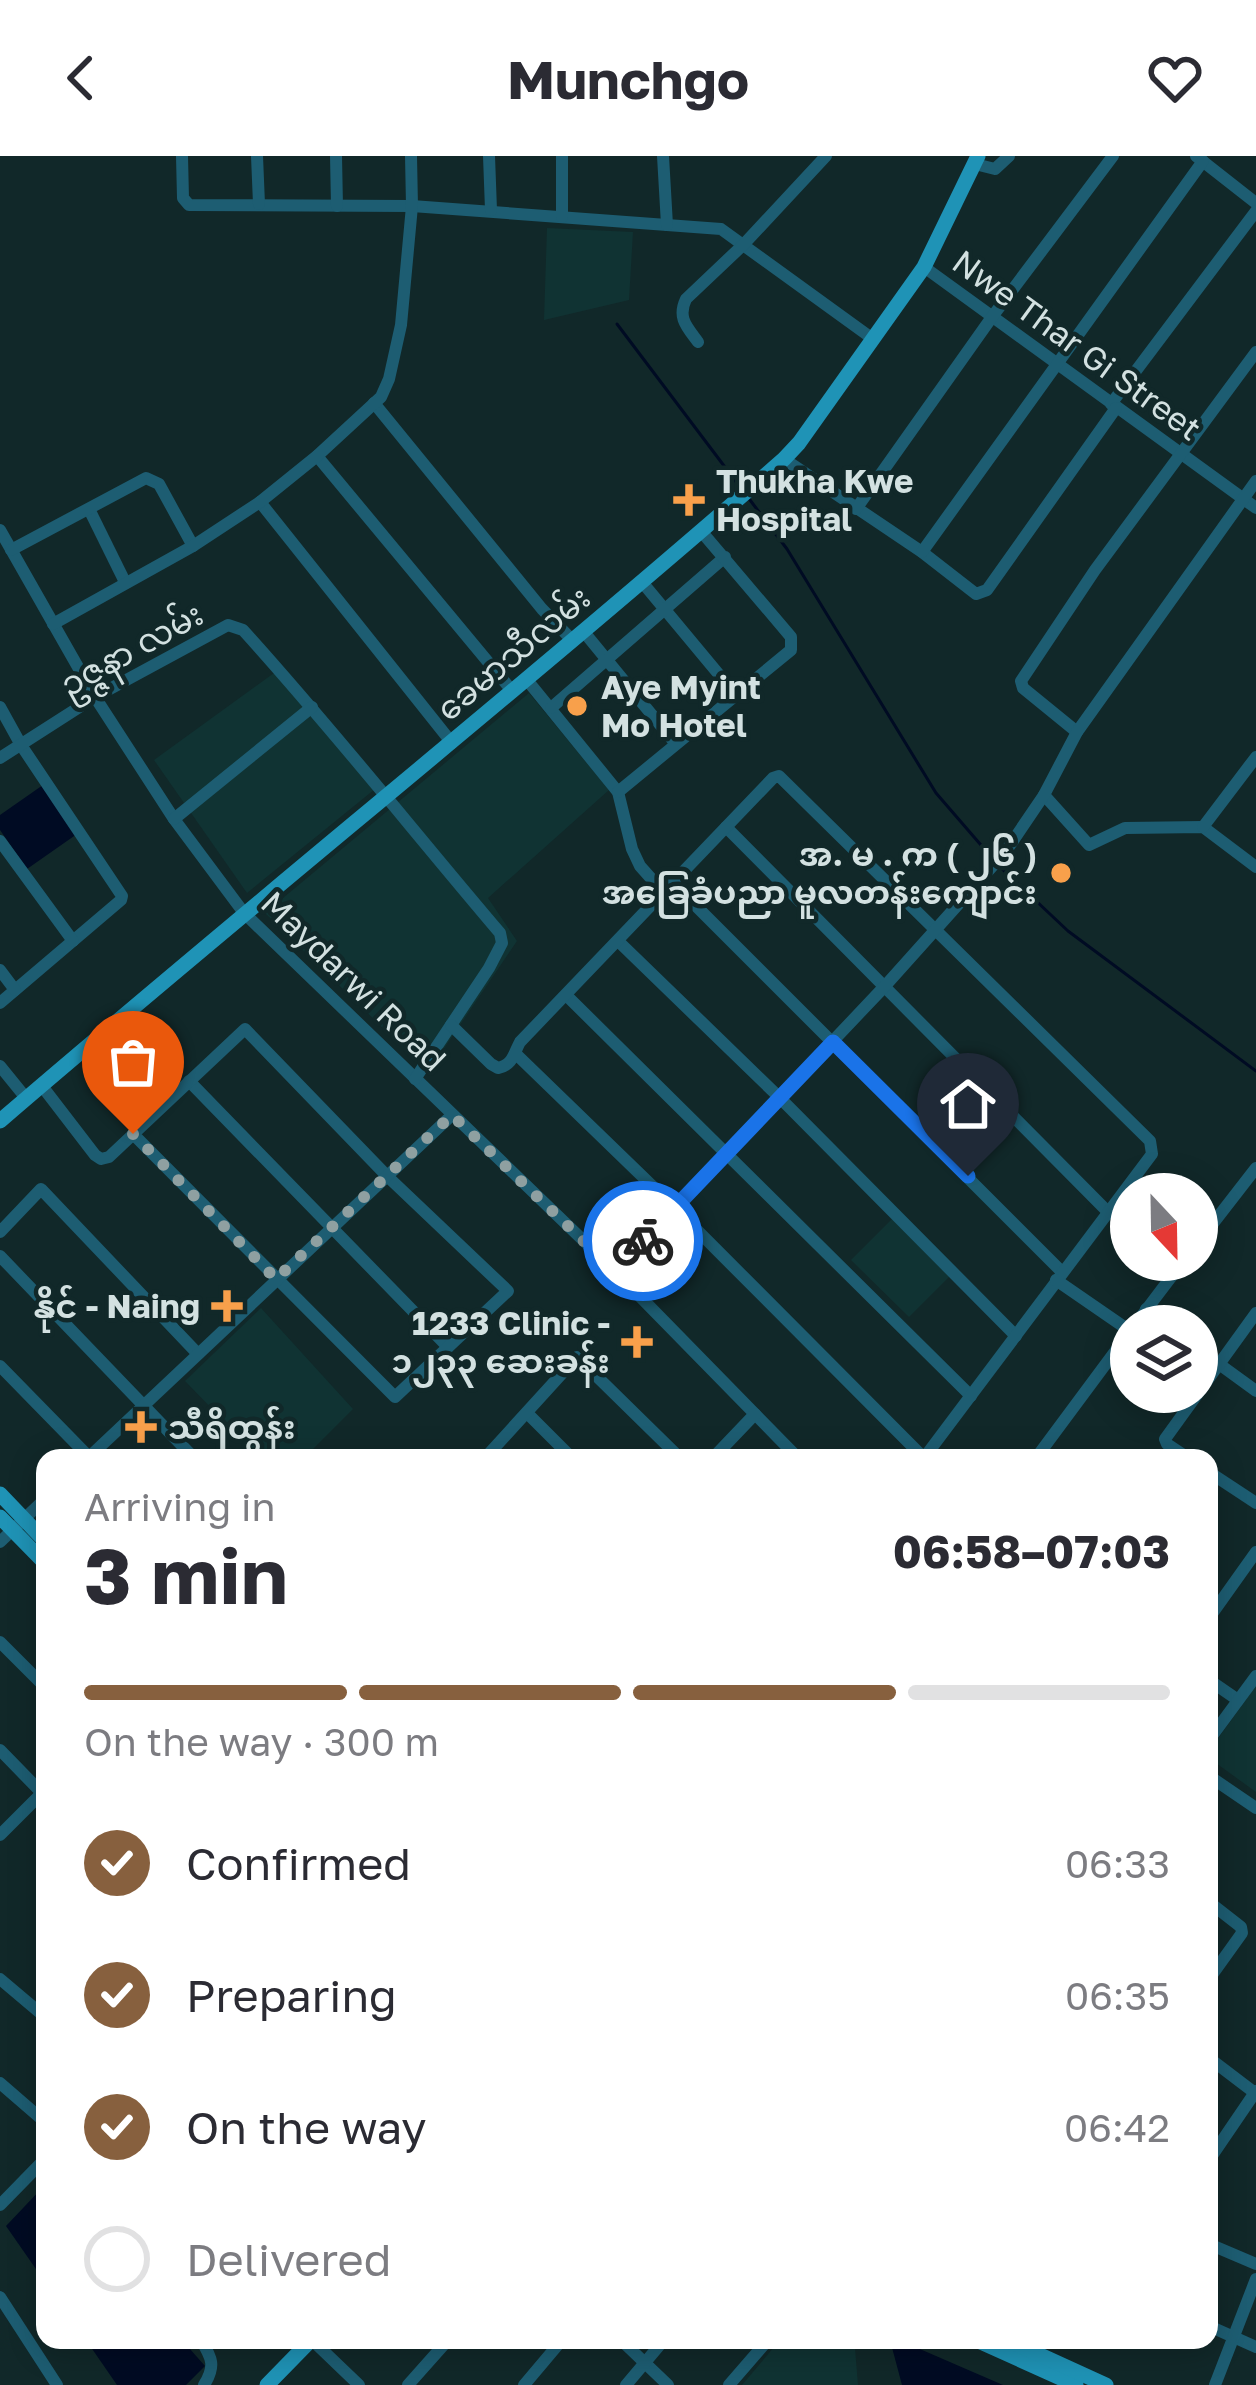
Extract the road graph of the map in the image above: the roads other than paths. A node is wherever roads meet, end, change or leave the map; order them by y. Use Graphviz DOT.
graph roads {
  1 [pos="182,156"];
  2 [pos="257,156"];
  3 [pos="336,156"];
  4 [pos="411,156"];
  5 [pos="489,156"];
  6 [pos="562,156"];
  7 [pos="663,156"];
  8 [pos="826,156"];
  9 [pos="1009,156"];
  10 [pos="1113,156"];
  11 [pos="1199,158"];
  12 [pos="976,160"];
  13 [pos="259,204"];
  14 [pos="338,206"];
  15 [pos="412,206"];
  16 [pos="1256,207"];
  17 [pos="491,210"];
  18 [pos="562,217"];
  19 [pos="667,225"];
  20 [pos="742,242"];
  21 [pos="924,268"];
  22 [pos="992,317"];
  23 [pos="873,340"];
  24 [pos="698,342"];
  25 [pos="1256,352"];
  26 [pos="1056,364"];
  27 [pos="374,403"];
  28 [pos="1113,406"];
  29 [pos="1181,454"];
  30 [pos="317,455"];
  31 [pos="784,459"];
  32 [pos="1256,482"];
  33 [pos="1243,499"];
  34 [pos="260,502"];
  35 [pos="1256,508"];
  36 [pos="89,509"];
  37 [pos="856,509"];
  38 [pos="0,530"];
  39 [pos="701,531"];
  40 [pos="193,547"];
  41 [pos="11,550"];
  42 [pos="922,552"];
  43 [pos="724,557"];
  44 [pos="125,582"];
  45 [pos="642,582"];
  46 [pos="664,610"];
  47 [pos="53,624"];
  48 [pos="579,636"];
  49 [pos="608,660"];
  50 [pos="527,680"];
  51 [pos="513,692"];
  52 [pos="736,695"];
  53 [pos="95,697"];
  54 [pos="312,706"];
  55 [pos="0,707"];
  56 [pos="551,708"];
  57 [pos="1077,732"];
  58 [pos="452,743"];
  59 [pos="675,743"];
  60 [pos="21,745"];
  61 [pos="1256,757"];
  62 [pos="0,758"];
  63 [pos="618,792"];
  64 [pos="1044,795"];
  65 [pos="385,798"];
  66 [pos="174,819"];
  67 [pos="726,827"];
  68 [pos="1203,827"];
  69 [pos="0,841"];
  70 [pos="1256,867"];
  71 [pos="668,888"];
  72 [pos="244,913"];
  73 [pos="938,929"];
  74 [pos="73,941"];
  75 [pos="618,941"];
  76 [pos="0,970"];
  77 [pos="885,986"];
  78 [pos="15,990"];
  79 [pos="566,994"];
  80 [pos="0,1003"];
  81 [pos="451,1025"];
  82 [pos="833,1042"];
  83 [pos="517,1055"];
  84 [pos="0,1066"];
  85 [pos="416,1079"];
  86 [pos="189,1081"];
  87 [pos="42,1086"];
  88 [pos="26,1098"];
  89 [pos="780,1098"];
  90 [pos="452,1115"];
  91 [pos="0,1120"];
  92 [pos="133,1134"];
  93 [pos="725,1154"];
  94 [pos="1256,1168"];
  95 [pos="388,1176"];
  96 [pos="675,1208"];
  97 [pos="1108,1211"];
  98 [pos="1218,1217"];
  99 [pos="333,1227"];
  100 [pos="0,1232"];
  101 [pos="0,1256"];
  102 [pos="615,1271"];
  103 [pos="1059,1276"];
  104 [pos="276,1279"];
  105 [pos="1168,1281"];
  106 [pos="1149,1305"];
  107 [pos="1110,1313"];
  108 [pos="1256,1313"];
  109 [pos="1016,1336"];
  110 [pos="448,1347"];
  111 [pos="198,1354"];
  112 [pos="1110,1359"];
  113 [pos="1218,1362"];
  114 [pos="1218,1364"];
  115 [pos="0,1366"];
  116 [pos="1256,1391"];
  117 [pos="971,1396"];
  118 [pos="144,1405"];
  119 [pos="527,1413"];
  120 [pos="1183,1413"];
  121 [pos="755,1414"];
  122 [pos="80,1449"];
  123 [pos="98,1449"];
  124 [pos="186,1449"];
  125 [pos="493,1449"];
  126 [pos="563,1449"];
  127 [pos="671,1449"];
  128 [pos="722,1449"];
  129 [pos="790,1449"];
  130 [pos="915,1449"];
  131 [pos="931,1449"];
  132 [pos="1043,1449"];
  133 [pos="1174,1449"];
  134 [pos="1218,1478"];
  135 [pos="0,1494"];
  136 [pos="1256,1503"];
  137 [pos="36,1506"];
  138 [pos="9,1527"];
  139 [pos="1256,1552"];
  140 [pos="36,1554"];
  141 [pos="1218,1605"];
  142 [pos="0,1642"];
  143 [pos="1256,1676"];
  144 [pos="36,1678"];
  145 [pos="1218,1686"];
  146 [pos="1238,1700"];
  147 [pos="1218,1728"];
  148 [pos="0,1750"];
  149 [pos="1218,1782"];
  150 [pos="36,1784"];
  151 [pos="36,1799"];
  152 [pos="1256,1808"];
  153 [pos="0,1835"];
  154 [pos="1218,1909"];
  155 [pos="1218,1966"];
  156 [pos="0,1979"];
  157 [pos="36,2010"];
  158 [pos="1218,2065"];
  159 [pos="0,2083"];
  160 [pos="1256,2092"];
  161 [pos="36,2114"];
  162 [pos="1218,2147"];
  163 [pos="36,2168"];
  164 [pos="0,2205"];
  165 [pos="1218,2248"];
  166 [pos="1256,2264"];
  167 [pos="1256,2279"];
  168 [pos="0,2296"];
  169 [pos="1218,2330"];
  170 [pos="1233,2337"];
  171 [pos="1256,2347"];
  172 [pos="206,2349"];
  173 [pos="302,2349"];
  174 [pos="321,2349"];
  175 [pos="440,2349"];
  176 [pos="554,2349"];
  177 [pos="630,2349"];
  178 [pos="657,2349"];
  179 [pos="760,2349"];
  180 [pos="996,2349"];
  181 [pos="1047,2349"];
  182 [pos="645,2364"];
  183 [pos="57,2385"];
  184 [pos="204,2385"];
  185 [pos="267,2385"];
  186 [pos="359,2385"];
  187 [pos="408,2385"];
  188 [pos="524,2385"];
  189 [pos="626,2385"];
  190 [pos="668,2385"];
  191 [pos="729,2385"];
  192 [pos="1076,2385"];
  193 [pos="1106,2385"];
  194 [pos="1215,2385"];
  1 -- 13 [label="street"];
  2 -- 13 [label="street"];
  3 -- 14 [label="street"];
  4 -- 15 [label="street"];
  5 -- 17 [label="street"];
  6 -- 18 [label="street"];
  7 -- 19 [label="street"];
  8 -- 20 [label="street"];
  9 -- 12 [label="street"];
  10 -- 22 [label="street"];
  11 -- 16 [label="street"];
  11 -- 26 [label="street"];
  12 -- 21 [label="main road, ခေမာသီလမ်း"];
  13 -- 14 [label="street"];
  14 -- 15 [label="street"];
  15 -- 17 [label="street"];
  15 -- 27 [label="street"];
  16 -- 28 [label="street"];
  17 -- 18 [label="street"];
  18 -- 19 [label="street"];
  19 -- 20 [label="street"];
  20 -- 23 [label="street"];
  20 -- 24 [label="street"];
  21 -- 22 [label="street, Nwe Thar Gi Street"];
  21 -- 23 [label="main road, ခေမာသီလမ်း"];
  22 -- 26 [label="street, Nwe Thar Gi Street"];
  22 -- 37 [label="street"];
  23 -- 31 [label="main road, ခေမာသီလမ်း"];
  25 -- 29 [label="street"];
  26 -- 28 [label="street, Nwe Thar Gi Street"];
  26 -- 42 [label="street"];
  27 -- 30 [label="street"];
  27 -- 48 [label="street"];
  28 -- 29 [label="street, Nwe Thar Gi Street"];
  28 -- 42 [label="street"];
  29 -- 33 [label="street, Nwe Thar Gi Street"];
  29 -- 57 [label="street"];
  30 -- 34 [label="street"];
  30 -- 51 [label="street"];
  31 -- 37 [label="street"];
  31 -- 39 [label="main road, ခေမာသီလမ်း"];
  32 -- 33 [label="street"];
  33 -- 35 [label="street, Nwe Thar Gi Street"];
  33 -- 57 [label="street"];
  34 -- 40 [label="street"];
  34 -- 58 [label="street"];
  36 -- 40 [label="street"];
  36 -- 41 [label="street"];
  36 -- 44 [label="street"];
  37 -- 42 [label="street"];
  38 -- 41 [label="street, Maydarwi Road"];
  39 -- 43 [label="street"];
  39 -- 45 [label="main road, ခေမာသီလမ်း"];
  40 -- 44 [label="street"];
  41 -- 47 [label="street, Maydarwi Road"];
  43 -- 46 [label="street"];
  43 -- 52 [label="street"];
  44 -- 47 [label="street"];
  45 -- 46 [label="street"];
  45 -- 48 [label="main road, ခေမာသီလမ်း"];
  46 -- 49 [label="street"];
  46 -- 52 [label="street"];
  47 -- 53 [label="street, Maydarwi Road"];
  48 -- 49 [label="street"];
  48 -- 50 [label="main road, ခေမာသီလမ်း"];
  49 -- 56 [label="street"];
  49 -- 59 [label="street"];
  50 -- 51 [label="main road, ခေမာသီလမ်း"];
  50 -- 56 [label="street"];
  51 -- 58 [label="main road, ခေမာသီလမ်း"];
  52 -- 59 [label="street"];
  53 -- 54 [label="street, ဥဇ္ဇနာ လမ်း"];
  53 -- 60 [label="street, ဥဇ္ဇနာ လမ်း"];
  53 -- 66 [label="street, Maydarwi Road"];
  54 -- 65 [label="street"];
  54 -- 66 [label="street"];
  55 -- 60 [label="street"];
  56 -- 63 [label="street"];
  57 -- 64 [label="street"];
  58 -- 65 [label="main road, ခေမာသီလမ်း"];
  59 -- 63 [label="street"];
  60 -- 62 [label="street, ဥဇ္ဇနာ လမ်း"];
  60 -- 74 [label="street"];
  61 -- 68 [label="street"];
  63 -- 71 [label="street"];
  64 -- 68 [label="street"];
  64 -- 73 [label="street"];
  65 -- 72 [label="main road, ခေမာသီလမ်း"];
  65 -- 81 [label="street"];
  66 -- 72 [label="street, Maydarwi Road"];
  67 -- 71 [label="street"];
  67 -- 73 [label="street"];
  67 -- 77 [label="street"];
  68 -- 70 [label="street"];
  69 -- 74 [label="street"];
  71 -- 75 [label="street"];
  71 -- 82 [label="street"];
  72 -- 85 [label="street, Maydarwi Road"];
  72 -- 87 [label="main road, ခေမာသီလမ်း"];
  73 -- 77 [label="street"];
  73 -- 97 [label="street"];
  74 -- 78 [label="street"];
  75 -- 79 [label="street"];
  75 -- 89 [label="street"];
  76 -- 78 [label="street"];
  77 -- 82 [label="street"];
  77 -- 97 [label="street"];
  78 -- 80 [label="street"];
  79 -- 83 [label="street"];
  79 -- 93 [label="street"];
  81 -- 83 [label="street"];
  81 -- 85 [label="street"];
  82 -- 89 [label="street"];
  82 -- 103 [label="street"];
  83 -- 96 [label="street"];
  84 -- 88 [label="street"];
  85 -- 90 [label="street, Maydarwi Road"];
  86 -- 92 [label="street"];
  86 -- 95 [label="street"];
  86 -- 99 [label="street"];
  87 -- 88 [label="main road, ခေမာသီလမ်း"];
  87 -- 92 [label="street"];
  88 -- 91 [label="main road, ခေမာသီလမ်း"];
  89 -- 93 [label="street"];
  89 -- 109 [label="street"];
  90 -- 95 [label="street"];
  90 -- 102 [label="street, Maydarwi Road"];
  92 -- 104 [label="street"];
  93 -- 96 [label="street"];
  93 -- 117 [label="street"];
  94 -- 98 [label="street"];
  95 -- 99 [label="street"];
  95 -- 110 [label="street"];
  96 -- 102 [label="street"];
  96 -- 130 [label="street"];
  97 -- 103 [label="street"];
  99 -- 104 [label="street"];
  99 -- 110 [label="street"];
  100 -- 111 [label="street"];
  101 -- 118 [label="street"];
  102 -- 121 [label="street, Maydarwi Road"];
  103 -- 107 [label="street"];
  103 -- 109 [label="street"];
  104 -- 110 [label="street"];
  104 -- 111 [label="street"];
  105 -- 106 [label="street"];
  108 -- 113 [label="street"];
  109 -- 117 [label="street"];
  111 -- 118 [label="street"];
  112 -- 132 [label="street"];
  114 -- 116 [label="street"];
  115 -- 122 [label="street"];
  117 -- 131 [label="street"];
  118 -- 123 [label="street"];
  118 -- 124 [label="street"];
  119 -- 125 [label="street"];
  119 -- 126 [label="street"];
  119 -- 127 [label="street"];
  120 -- 133 [label="street"];
  121 -- 128 [label="street"];
  121 -- 129 [label="street, Maydarwi Road"];
  134 -- 136 [label="street"];
  135 -- 138 [label="main road"];
  137 -- 138 [label="street"];
  138 -- 140 [label="main road"];
  139 -- 141 [label="street"];
  142 -- 144 [label="street"];
  143 -- 146 [label="street"];
  145 -- 146 [label="street"];
  146 -- 147 [label="street"];
  148 -- 150 [label="street"];
  149 -- 152 [label="street"];
  151 -- 153 [label="street"];
  154 -- 155 [label="street"];
  156 -- 157 [label="street"];
  158 -- 160 [label="street"];
  159 -- 161 [label="street"];
  160 -- 162 [label="street"];
  163 -- 164 [label="street"];
  165 -- 166 [label="street"];
  167 -- 170 [label="street"];
  168 -- 183 [label="street"];
  169 -- 170 [label="street"];
  170 -- 171 [label="street"];
  170 -- 194 [label="street"];
  172 -- 184 [label="street"];
  173 -- 185 [label="main road"];
  174 -- 186 [label="street"];
  175 -- 187 [label="street"];
  176 -- 188 [label="street"];
  177 -- 182 [label="street"];
  178 -- 182 [label="street"];
  179 -- 191 [label="street"];
  180 -- 192 [label="main road"];
  181 -- 193 [label="main road"];
  182 -- 189 [label="street"];
  182 -- 190 [label="street"];
}
